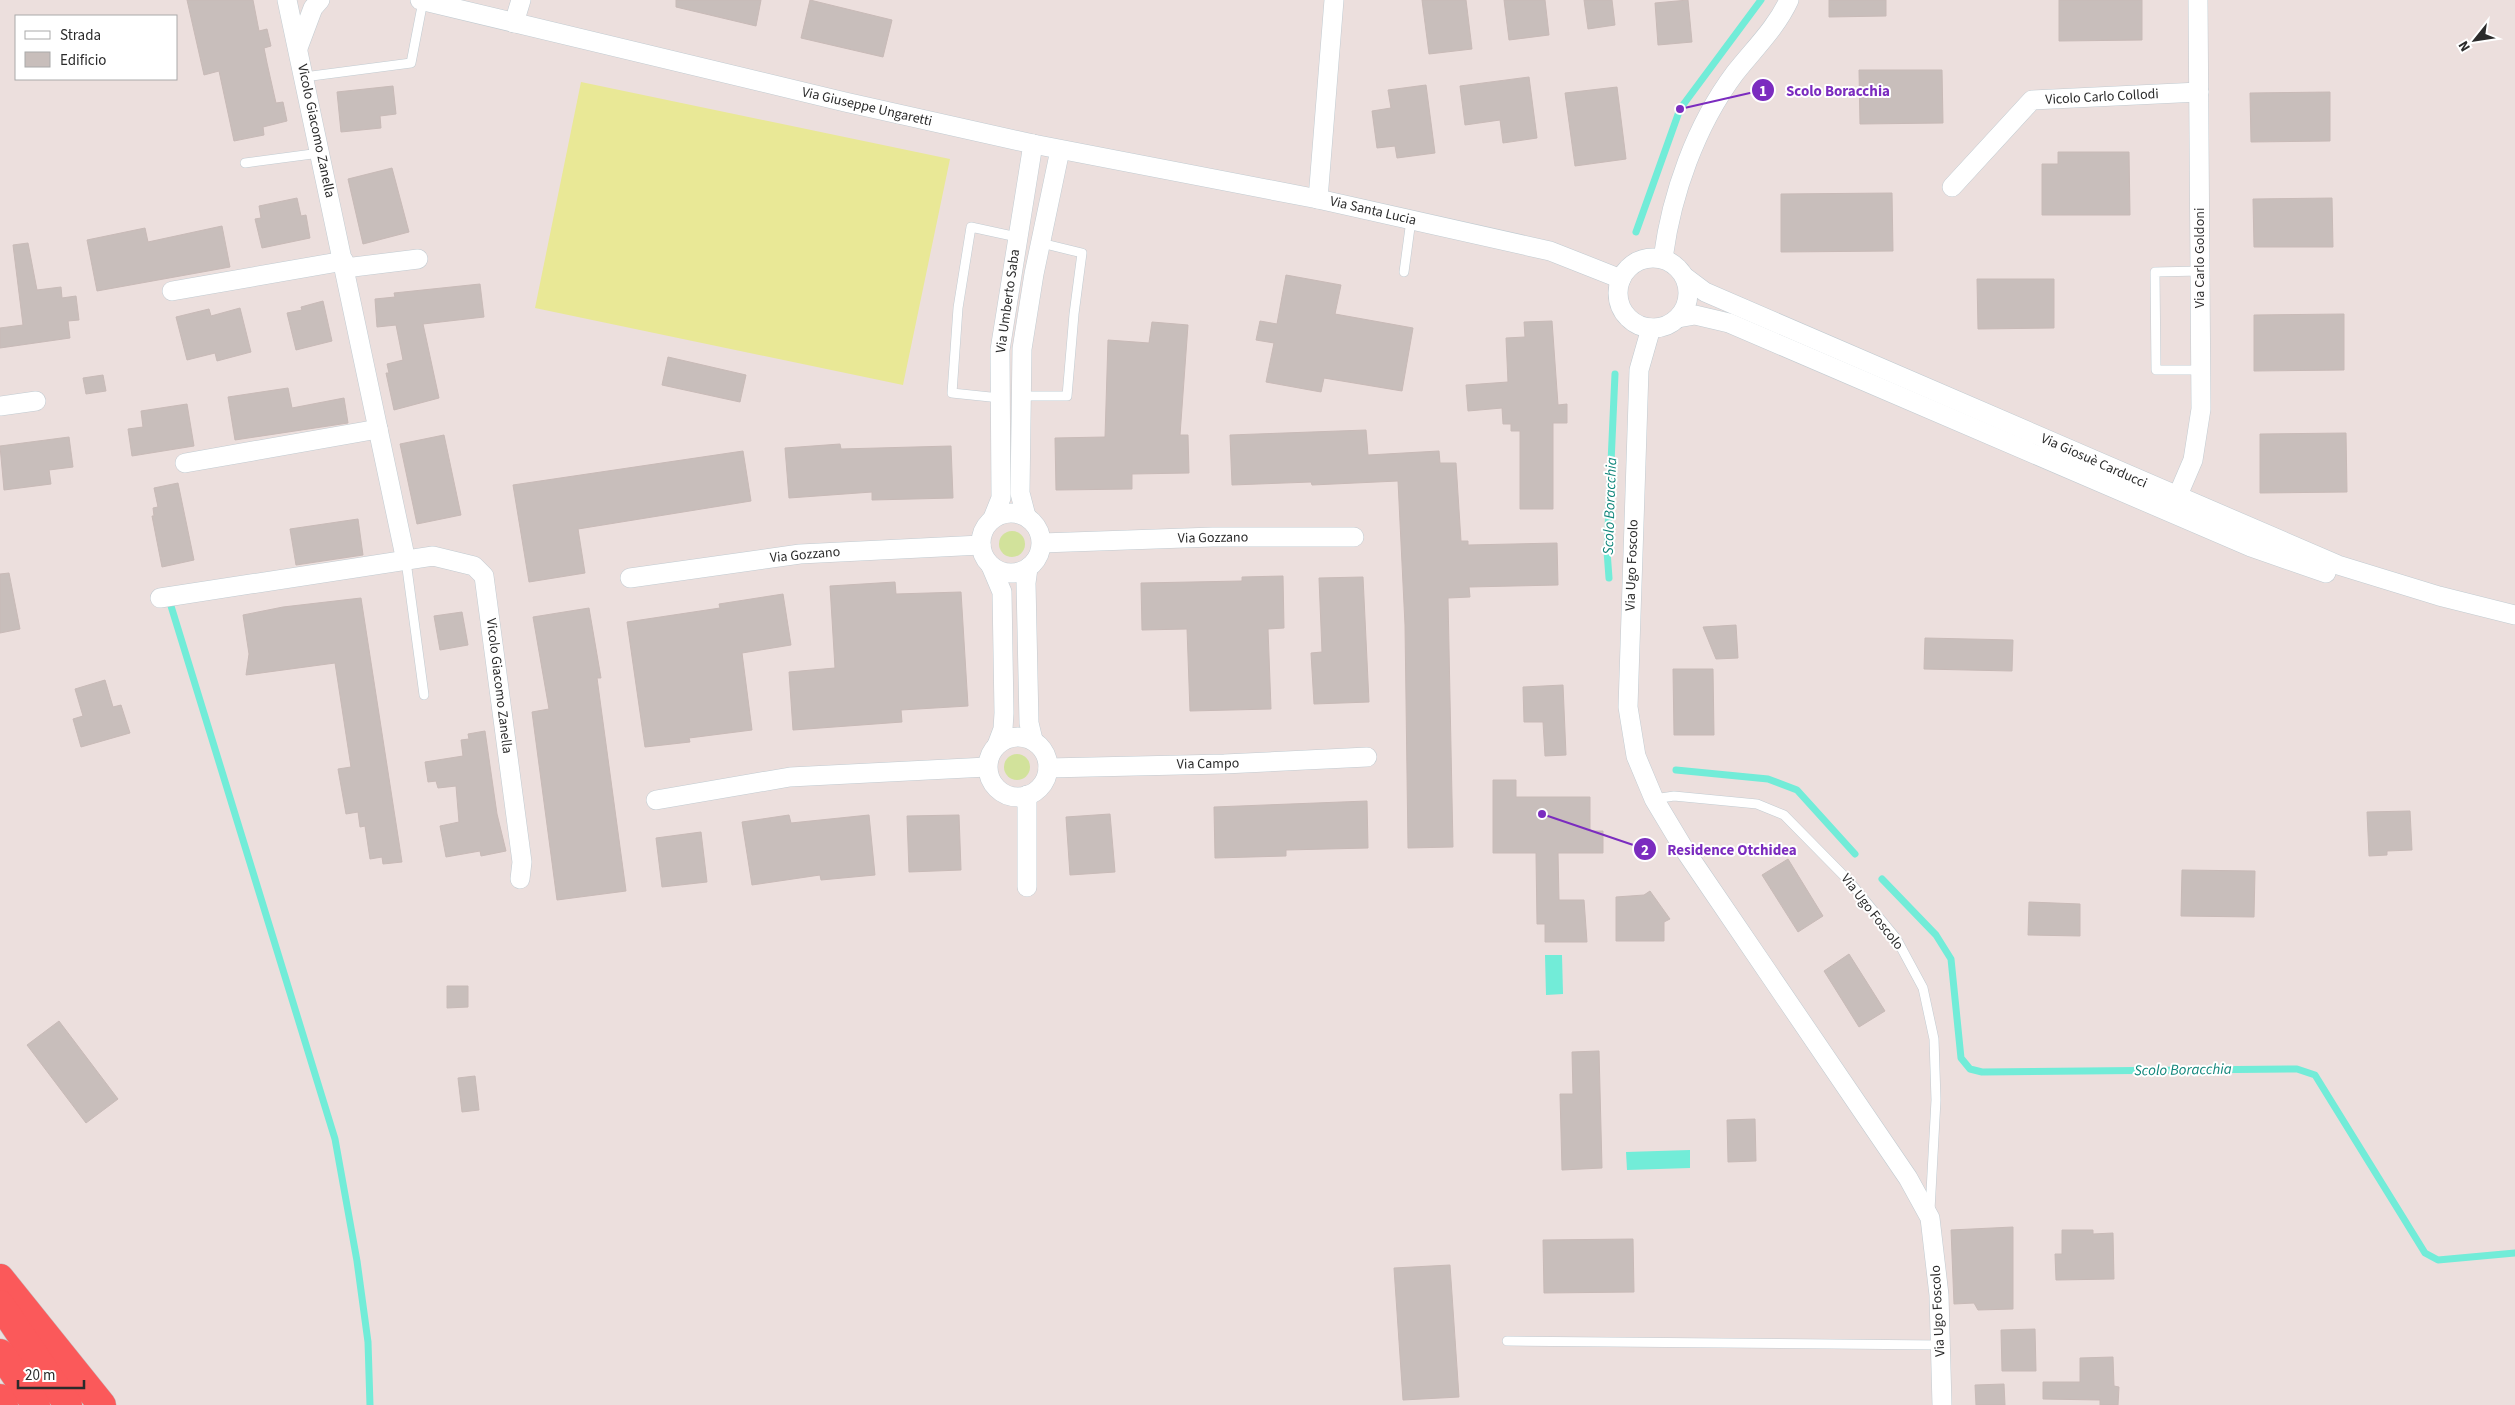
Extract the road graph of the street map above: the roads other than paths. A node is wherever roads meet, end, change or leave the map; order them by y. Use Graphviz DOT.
graph roads {
  1 [pos="287,0"];
  2 [pos="320,0"];
  3 [pos="422,0"];
  4 [pos="520,0"];
  5 [pos="1334,0"];
  6 [pos="1789,0"];
  7 [pos="2198,0"];
  8 [pos="514,23"];
  9 [pos="298,48"];
  10 [pos="304,77"];
  11 [pos="2200,92"];
  12 [pos="1033,144"];
  13 [pos="1060,150"];
  14 [pos="320,153"];
  15 [pos="245,163"];
  16 [pos="1952,187"];
  17 [pos="1318,199"];
  18 [pos="1411,220"];
  19 [pos="1017,237"];
  20 [pos="1040,243"];
  21 [pos="418,259"];
  22 [pos="1663,259"];
  23 [pos="344,265"];
  24 [pos="2200,271"];
  25 [pos="1404,272"];
  26 [pos="1685,277"];
  27 [pos="1621,279"];
  28 [pos="172,290"];
  29 [pos="1678,318"];
  30 [pos="1651,328"];
  31 [pos="2201,370"];
  32 [pos="1022,396"];
  33 [pos="1000,398"];
  34 [pos="36,401"];
  35 [pos="0,406"];
  36 [pos="378,430"];
  37 [pos="185,463"];
  38 [pos="2174,504"];
  39 [pos="1026,516"];
  40 [pos="993,518"];
  41 [pos="1354,537"];
  42 [pos="1042,543"];
  43 [pos="981,545"];
  44 [pos="406,561"];
  45 [pos="991,566"];
  46 [pos="1028,568"];
  47 [pos="630,578"];
  48 [pos="160,598"];
  49 [pos="2515,615"];
  50 [pos="2515,628"];
  51 [pos="424,695"];
  52 [pos="1033,740"];
  53 [pos="997,745"];
  54 [pos="1367,757"];
  55 [pos="987,767"];
  56 [pos="1048,768"];
  57 [pos="1027,795"];
  58 [pos="1654,799"];
  59 [pos="656,800"];
  60 [pos="520,879"];
  61 [pos="1028,887"];
  62 [pos="1930,1218"];
  63 [pos="0,1278"];
  64 [pos="0,1304"];
  65 [pos="1507,1341"];
  66 [pos="1940,1345"];
  67 [pos="0,1354"];
  68 [pos="0,1398"];
  69 [pos="4,1405"];
  70 [pos="36,1405"];
  71 [pos="68,1405"];
  72 [pos="102,1405"];
  73 [pos="1942,1405"];
  1 -- 9 [label="street, Vicolo Giacomo Zanella"];
  2 -- 9 [label="street"];
  3 -- 8 [label="street, Via Giuseppe Ungaretti"];
  3 -- 10 [label="lane"];
  4 -- 8 [label="street"];
  5 -- 17 [label="street, Via Santa Lucia"];
  6 -- 22 [label="street"];
  7 -- 11 [label="street, Via Carlo Goldoni"];
  8 -- 12 [label="street, Via Giuseppe Ungaretti"];
  9 -- 10 [label="street, Vicolo Giacomo Zanella"];
  10 -- 14 [label="street, Vicolo Giacomo Zanella"];
  11 -- 16 [label="street, Vicolo Carlo Collodi"];
  11 -- 24 [label="street, Via Carlo Goldoni"];
  12 -- 13 [label="street, Via Giuseppe Ungaretti"];
  12 -- 19 [label="street, Via Umberto Saba"];
  13 -- 17 [label="street, Via Giuseppe Ungaretti"];
  13 -- 20 [label="street, Via Umberto Saba"];
  14 -- 15 [label="lane"];
  14 -- 23 [label="street, Vicolo Giacomo Zanella"];
  17 -- 18 [label="street, Via Santa Lucia"];
  18 -- 25 [label="lane"];
  18 -- 27 [label="street, Via Santa Lucia"];
  19 -- 33 [label="street, Via Umberto Saba"];
  19 -- 33 [label="lane"];
  20 -- 32 [label="street, Via Umberto Saba"];
  20 -- 32 [label="lane"];
  21 -- 23 [label="street"];
  22 -- 26 [label="street"];
  22 -- 27 [label="street"];
  23 -- 28 [label="street"];
  23 -- 36 [label="street, Vicolo Giacomo Zanella"];
  24 -- 31 [label="street, Via Carlo Goldoni"];
  24 -- 31 [label="lane"];
  26 -- 29 [label="street"];
  26 -- 38 [label="street, Via Giosuè Carducci"];
  27 -- 30 [label="street"];
  29 -- 30 [label="street"];
  29 -- 38 [label="street, Via Giosuè Carducci"];
  30 -- 58 [label="street, Via Ugo Foscolo"];
  31 -- 38 [label="street, Via Carlo Goldoni"];
  32 -- 39 [label="street, Via Umberto Saba"];
  33 -- 40 [label="street, Via Umberto Saba"];
  34 -- 35 [label="street"];
  36 -- 37 [label="street"];
  36 -- 44 [label="street, Vicolo Giacomo Zanella"];
  38 -- 49 [label="street, Via Giosuè Carducci"];
  38 -- 50 [label="street, Via Giosuè Carducci"];
  39 -- 40 [label="street"];
  39 -- 42 [label="street"];
  40 -- 43 [label="street"];
  41 -- 42 [label="street, Via Gozzano"];
  42 -- 46 [label="street"];
  43 -- 45 [label="street"];
  43 -- 47 [label="street, Via Gozzano"];
  44 -- 48 [label="street, Vicolo Giacomo Zanella"];
  44 -- 51 [label="lane"];
  44 -- 60 [label="street, Vicolo Giacomo Zanella"];
  45 -- 46 [label="street"];
  45 -- 53 [label="street"];
  46 -- 52 [label="street"];
  52 -- 53 [label="street"];
  52 -- 56 [label="street"];
  53 -- 55 [label="street"];
  54 -- 56 [label="street, Via Campo"];
  55 -- 57 [label="street"];
  55 -- 59 [label="street"];
  56 -- 57 [label="street"];
  57 -- 61 [label="street"];
  58 -- 62 [label="street, Via Ugo Foscolo"];
  58 -- 62 [label="lane, Via Ugo Foscolo"];
  62 -- 66 [label="street, Via Ugo Foscolo"];
  63 -- 72 [label="highway"];
  64 -- 71 [label="highway"];
  65 -- 66 [label="lane"];
  66 -- 73 [label="street, Via Ugo Foscolo"];
  67 -- 70 [label="highway"];
  68 -- 69 [label="highway"];
}
